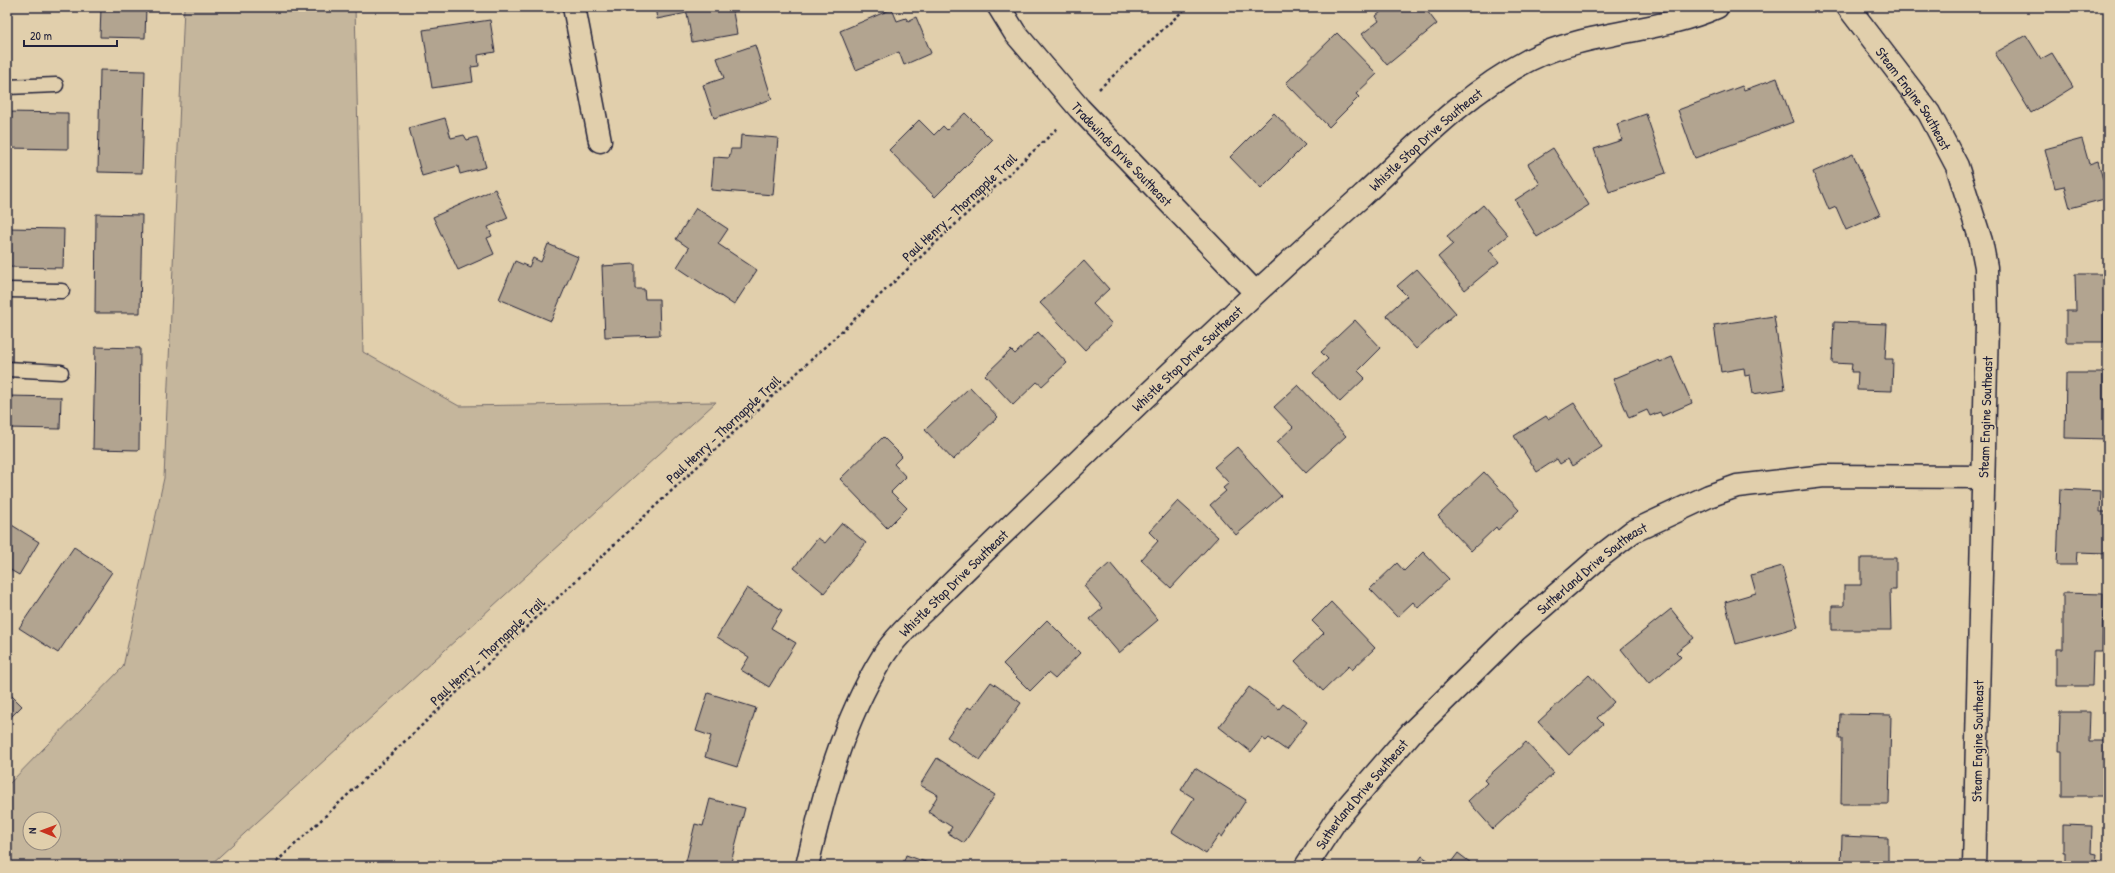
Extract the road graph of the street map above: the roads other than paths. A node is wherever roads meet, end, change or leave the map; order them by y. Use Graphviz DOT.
graph roads {
  1 [pos="574,7"];
  2 [pos="999,7"];
  3 [pos="1717,7"];
  4 [pos="1848,7"];
  5 [pos="56,84"];
  6 [pos="7,87"];
  7 [pos="600,141"];
  8 [pos="7,290"];
  9 [pos="62,291"];
  10 [pos="1255,292"];
  11 [pos="7,370"];
  12 [pos="61,372"];
  13 [pos="1983,477"];
  14 [pos="807,866"];
  15 [pos="1306,866"];
  16 [pos="1974,866"];
  1 -- 7 [label="street"];
  2 -- 10 [label="street, Tradewinds Drive Southeast"];
  3 -- 10 [label="street, Whistle Stop Drive Southeast"];
  4 -- 13 [label="street, Steam Engine Southeast"];
  5 -- 6 [label="lane"];
  8 -- 9 [label="lane"];
  10 -- 14 [label="street, Whistle Stop Drive Southeast"];
  11 -- 12 [label="lane"];
  13 -- 15 [label="street, Sutherland Drive Southeast"];
  13 -- 16 [label="street, Steam Engine Southeast"];
}
